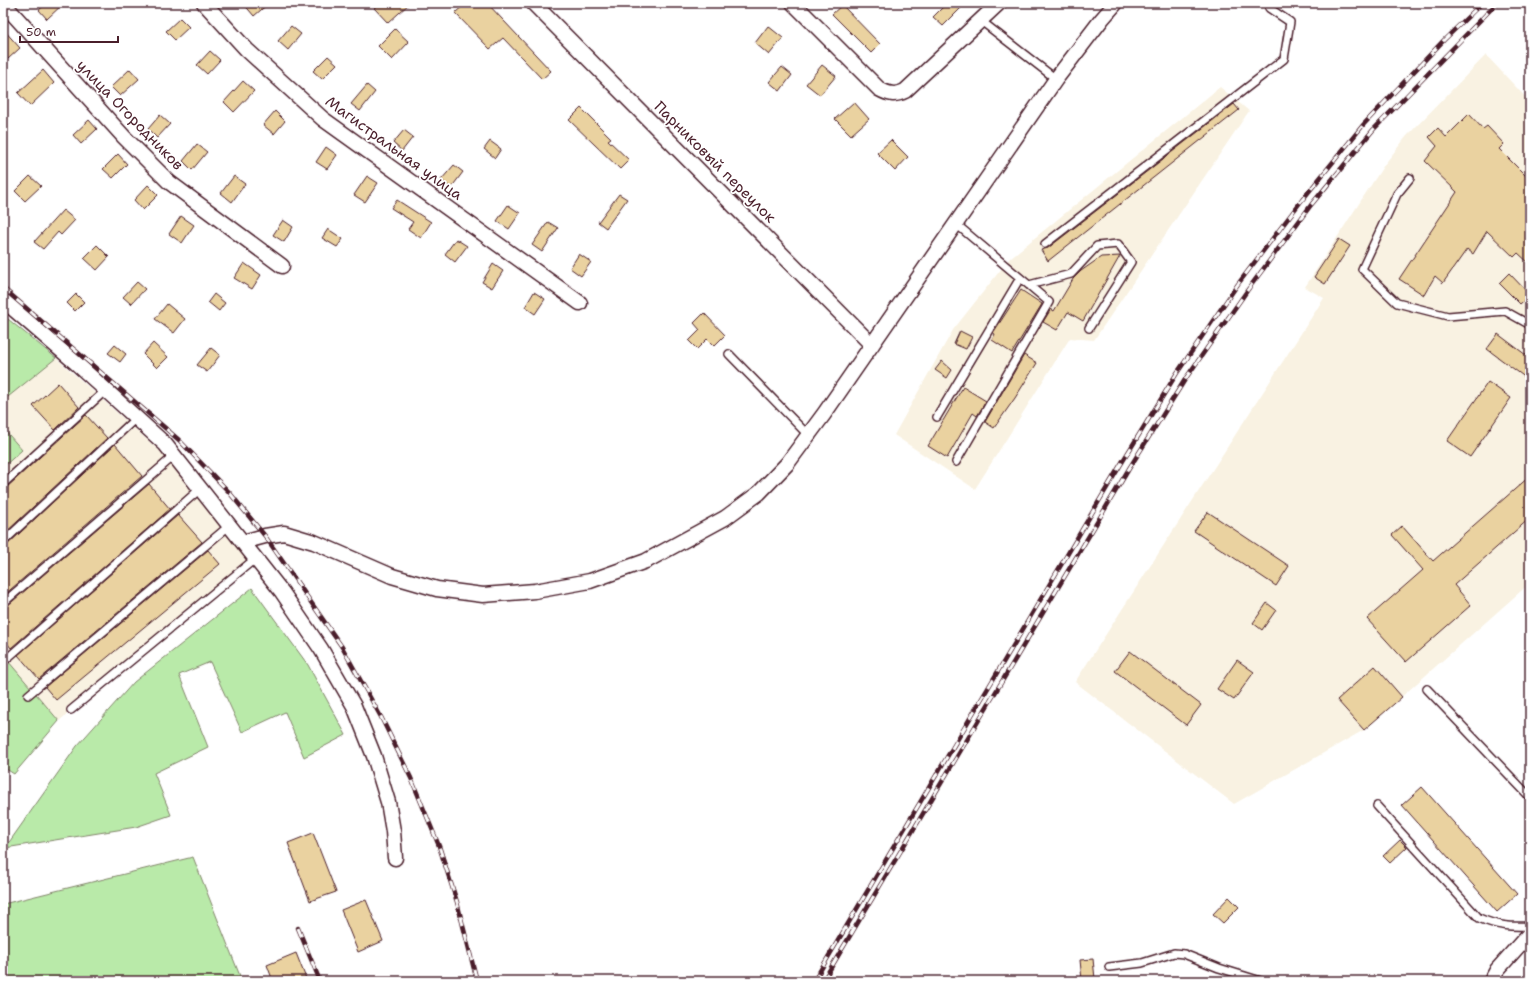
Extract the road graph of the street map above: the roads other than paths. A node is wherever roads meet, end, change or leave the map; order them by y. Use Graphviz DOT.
graph roads {
  1 [pos="3,3"];
  2 [pos="204,3"];
  3 [pos="533,3"];
  4 [pos="793,3"];
  5 [pos="1116,3"];
  6 [pos="1269,3"];
  7 [pos="987,9"];
  8 [pos="1056,79"];
  9 [pos="1410,178"];
  10 [pos="956,224"];
  11 [pos="1045,244"];
  12 [pos="282,266"];
  13 [pos="1020,278"];
  14 [pos="1028,285"];
  15 [pos="3,300"];
  16 [pos="580,303"];
  17 [pos="1530,326"];
  18 [pos="1088,328"];
  19 [pos="872,345"];
  20 [pos="729,354"];
  21 [pos="106,390"];
  22 [pos="937,417"];
  23 [pos="136,418"];
  24 [pos="808,435"];
  25 [pos="174,456"];
  26 [pos="956,462"];
  27 [pos="3,484"];
  28 [pos="200,489"];
  29 [pos="230,525"];
  30 [pos="3,542"];
  31 [pos="243,542"];
  32 [pos="256,558"];
  33 [pos="3,603"];
  34 [pos="3,662"];
  35 [pos="1427,689"];
  36 [pos="28,695"];
  37 [pos="71,710"];
  38 [pos="1530,797"];
  39 [pos="1377,806"];
  40 [pos="394,858"];
  41 [pos="1530,926"];
  42 [pos="1530,933"];
  43 [pos="1109,967"];
  44 [pos="1261,981"];
  45 [pos="1490,981"];
  1 -- 12 [label="street, улица Огородников"];
  2 -- 16 [label="street, Магистральная улица"];
  3 -- 19 [label="street, Парниковый переулок"];
  4 -- 7 [label="street"];
  5 -- 8 [label="street"];
  6 -- 11 [label="lane"];
  7 -- 8 [label="lane"];
  8 -- 10 [label="street"];
  9 -- 17 [label="lane"];
  10 -- 13 [label="lane"];
  10 -- 19 [label="street"];
  13 -- 14 [label="lane"];
  13 -- 22 [label="lane"];
  14 -- 18 [label="lane"];
  14 -- 26 [label="lane"];
  15 -- 21 [label="street"];
  19 -- 24 [label="street"];
  20 -- 24 [label="lane"];
  21 -- 23 [label="street"];
  21 -- 27 [label="lane"];
  23 -- 25 [label="street"];
  23 -- 30 [label="lane"];
  24 -- 31 [label="street"];
  25 -- 28 [label="street"];
  25 -- 33 [label="lane"];
  28 -- 29 [label="street"];
  28 -- 34 [label="lane"];
  29 -- 31 [label="street"];
  29 -- 36 [label="lane"];
  31 -- 32 [label="street"];
  32 -- 37 [label="lane"];
  32 -- 40 [label="street"];
  35 -- 38 [label="lane"];
  39 -- 41 [label="lane"];
  42 -- 45 [label="street"];
  43 -- 44 [label="lane"];
}
